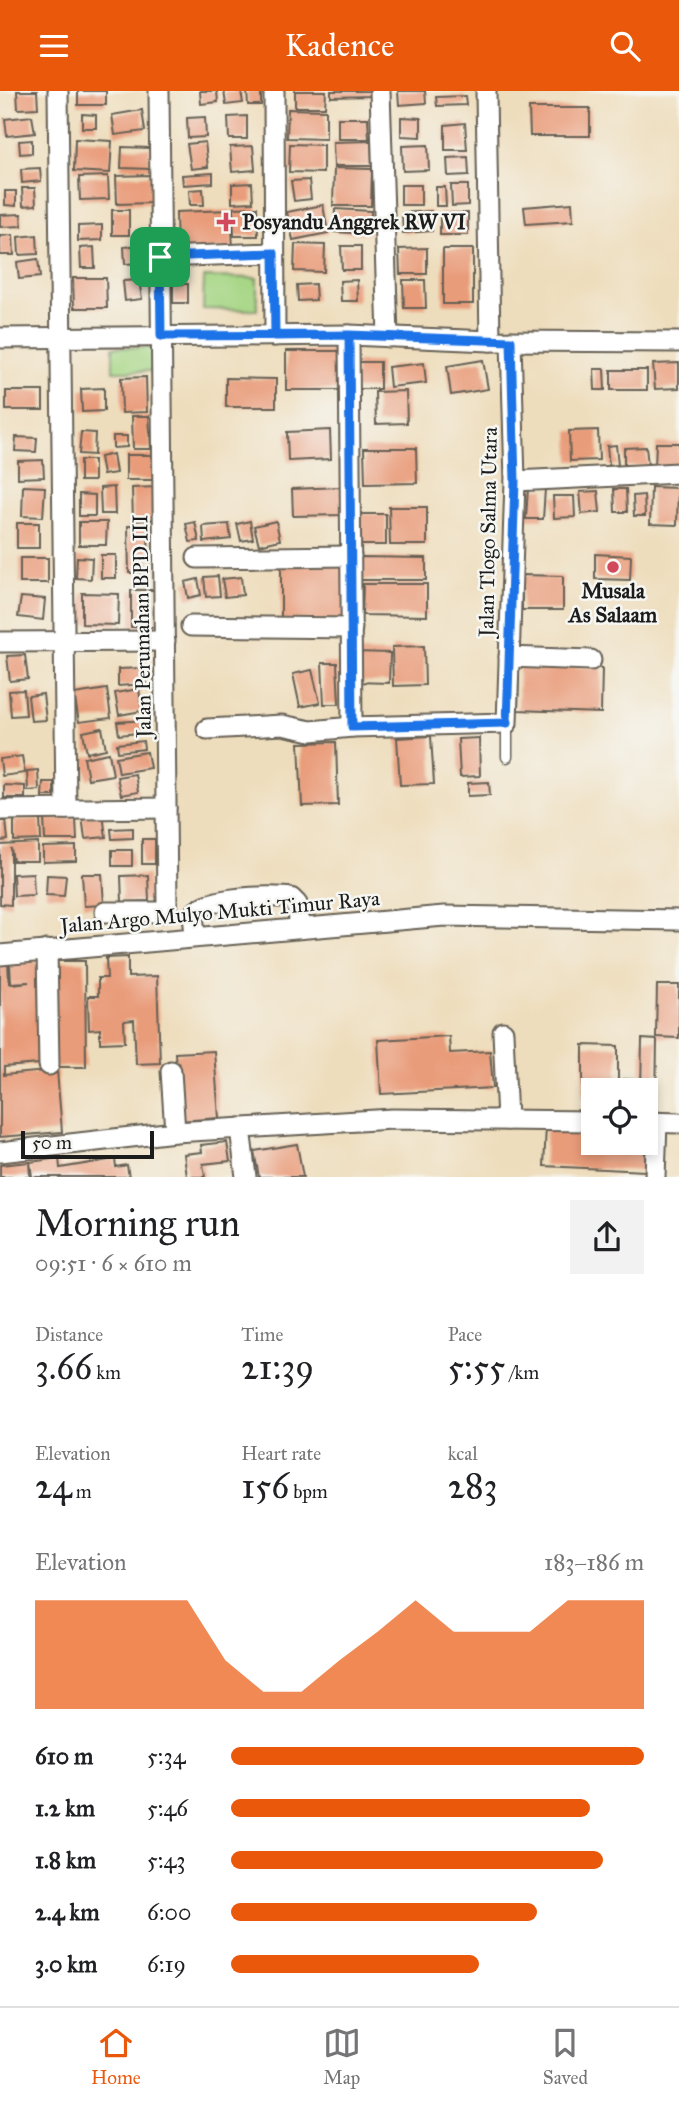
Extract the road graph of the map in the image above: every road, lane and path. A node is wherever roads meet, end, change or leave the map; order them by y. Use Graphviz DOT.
graph roads {
  1 [pos="58,91"];
  2 [pos="159,91"];
  3 [pos="274,91"];
  4 [pos="380,91"];
  5 [pos="486,91"];
  6 [pos="274,253"];
  7 [pos="160,257"];
  8 [pos="349,335"];
  9 [pos="161,336"];
  10 [pos="275,336"];
  11 [pos="61,337"];
  12 [pos="388,337"];
  13 [pos="0,338"];
  14 [pos="490,341"];
  15 [pos="511,341"];
  16 [pos="679,342"];
  17 [pos="679,473"];
  18 [pos="515,481"];
  19 [pos="351,556"];
  20 [pos="197,558"];
  21 [pos="191,626"];
  22 [pos="352,628"];
  23 [pos="165,641"];
  24 [pos="0,642"];
  25 [pos="64,642"];
  26 [pos="509,657"];
  27 [pos="592,660"];
  28 [pos="507,723"];
  29 [pos="352,727"];
  30 [pos="207,729"];
  31 [pos="507,757"];
  32 [pos="66,809"];
  33 [pos="166,809"];
  34 [pos="0,810"];
  35 [pos="105,912"];
  36 [pos="299,919"];
  37 [pos="679,920"];
  38 [pos="195,930"];
  39 [pos="47,950"];
  40 [pos="0,955"];
  41 [pos="503,1032"];
  42 [pos="49,1065"];
  43 [pos="172,1071"];
  44 [pos="507,1120"];
  45 [pos="581,1121"];
  46 [pos="658,1122"];
  47 [pos="679,1123"];
  48 [pos="240,1128"];
  49 [pos="174,1132"];
  50 [pos="0,1151"];
  51 [pos="653,1155"];
  52 [pos="246,1177"];
  53 [pos="654,1177"];
  1 -- 11 [label="street"];
  2 -- 7 [label="street, Jalan Perumahan BPD III"];
  3 -- 6 [label="street"];
  4 -- 12 [label="street"];
  5 -- 14 [label="street"];
  6 -- 7 [label="street"];
  6 -- 10 [label="street"];
  7 -- 9 [label="street, Jalan Perumahan BPD III"];
  8 -- 10 [label="street"];
  8 -- 12 [label="street"];
  8 -- 19 [label="street"];
  9 -- 10 [label="street"];
  9 -- 11 [label="street"];
  9 -- 23 [label="street, Jalan Perumahan BPD III"];
  11 -- 13 [label="street"];
  11 -- 25 [label="street"];
  12 -- 14 [label="street"];
  14 -- 15 [label="street"];
  15 -- 16 [label="street"];
  15 -- 18 [label="street, Jalan Tlogo Salma Utara"];
  17 -- 18 [label="street"];
  18 -- 26 [label="street, Jalan Tlogo Salma Utara"];
  19 -- 20 [label="street"];
  19 -- 22 [label="street"];
  21 -- 22 [label="street"];
  22 -- 29 [label="street"];
  23 -- 25 [label="street"];
  23 -- 33 [label="street, Jalan Perumahan BPD III"];
  24 -- 25 [label="street"];
  25 -- 32 [label="street"];
  26 -- 27 [label="street"];
  26 -- 28 [label="street, Jalan Tlogo Salma Utara"];
  28 -- 29 [label="street"];
  28 -- 31 [label="lane"];
  29 -- 30 [label="street"];
  32 -- 33 [label="street"];
  32 -- 34 [label="street"];
  33 -- 35 [label="street, Jalan Perumahan BPD III"];
  36 -- 37 [label="street, Jalan Argo Mulyo Mukti Timur Raya"];
  36 -- 38 [label="street, Jalan Argo Mulyo Mukti Timur Raya"];
  36 -- 38 [label="street"];
  38 -- 39 [label="street, Jalan Argo Mulyo Mukti Timur Raya"];
  39 -- 40 [label="street, Jalan Argo Mulyo Mukti Timur Raya"];
  39 -- 42 [label="street"];
  41 -- 44 [label="street"];
  43 -- 49 [label="street"];
  44 -- 45 [label="street"];
  44 -- 48 [label="street"];
  46 -- 47 [label="street"];
  48 -- 49 [label="street"];
  48 -- 52 [label="street"];
  49 -- 50 [label="street"];
  51 -- 53 [label="street"];
}
